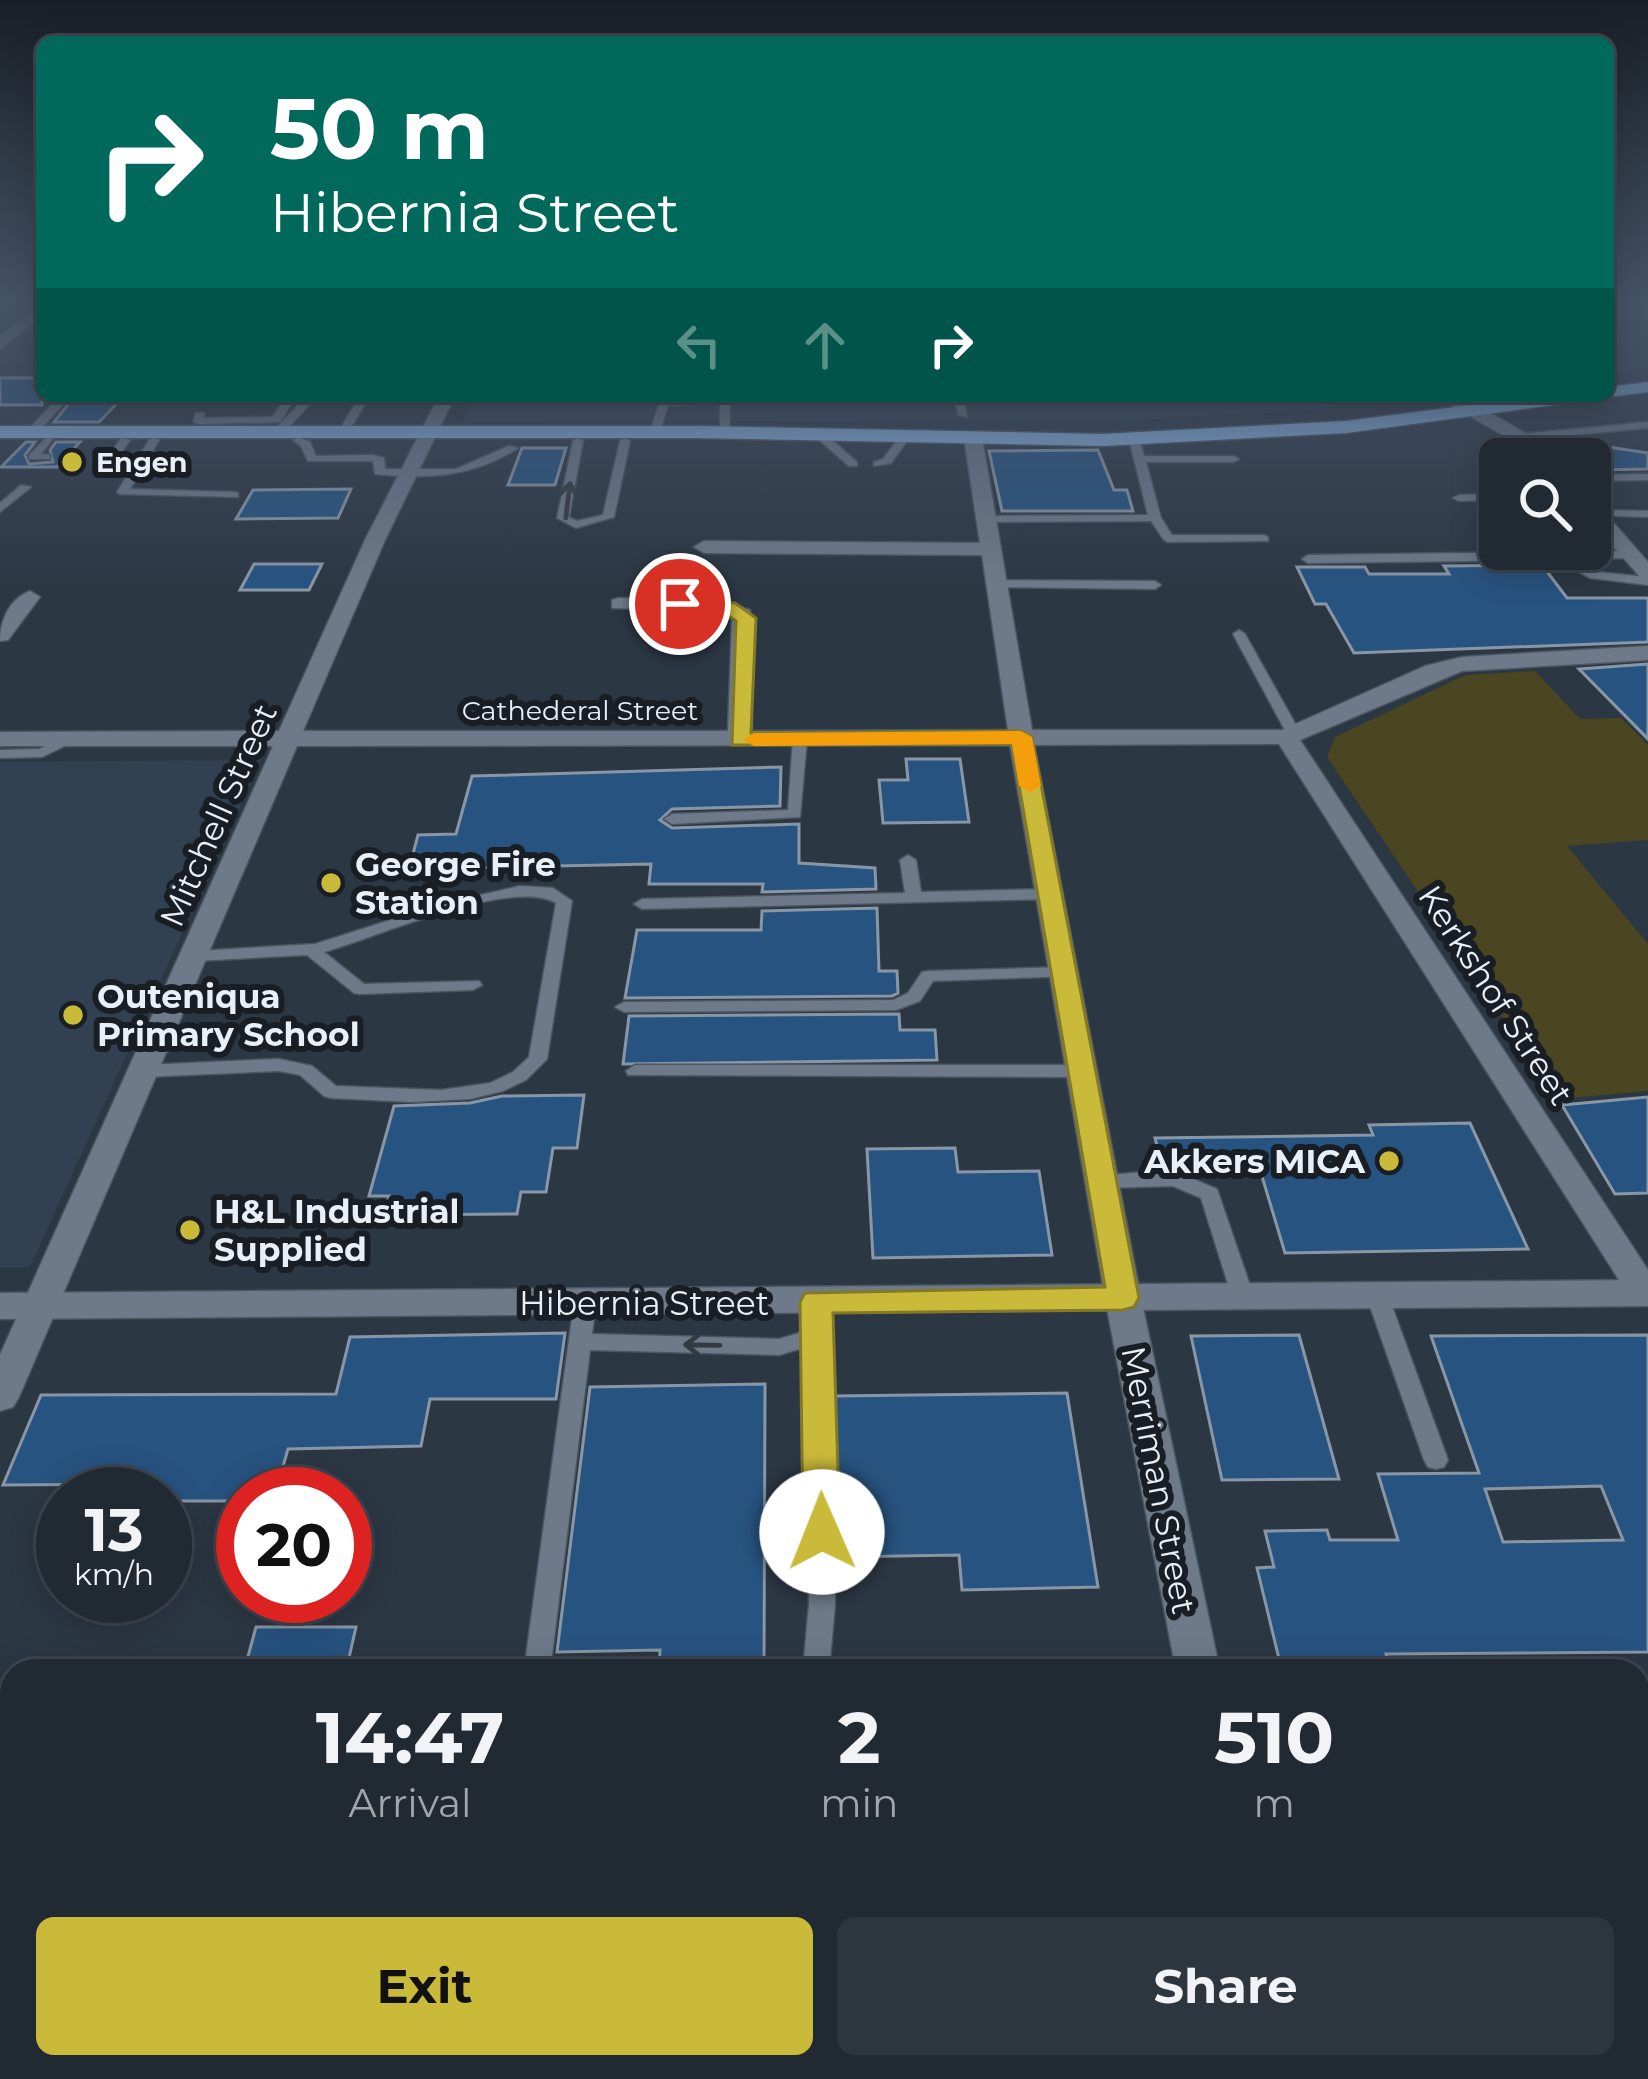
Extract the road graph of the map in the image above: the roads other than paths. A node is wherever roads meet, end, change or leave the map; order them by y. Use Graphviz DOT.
graph roads {
  1 [pos="60,402"];
  2 [pos="287,402"];
  3 [pos="309,402"];
  4 [pos="360,402"];
  5 [pos="444,402"];
  6 [pos="672,402"];
  7 [pos="713,402"];
  8 [pos="961,402"];
  9 [pos="1481,402"];
  10 [pos="1512,402"];
  11 [pos="1465,406"];
  12 [pos="200,415"];
  13 [pos="1648,425"];
  14 [pos="968,426"];
  15 [pos="343,432"];
  16 [pos="655,432"];
  17 [pos="725,433"];
  18 [pos="0,435"];
  19 [pos="428,435"];
  20 [pos="288,436"];
  21 [pos="798,436"];
  22 [pos="821,436"];
  23 [pos="905,437"];
  24 [pos="1043,437"];
  25 [pos="1520,437"];
  26 [pos="125,440"];
  27 [pos="154,440"];
  28 [pos="578,441"];
  29 [pos="625,441"];
  30 [pos="42,443"];
  31 [pos="513,448"];
  32 [pos="1137,449"];
  33 [pos="105,457"];
  34 [pos="1234,459"];
  35 [pos="854,464"];
  36 [pos="878,464"];
  37 [pos="408,473"];
  38 [pos="1648,477"];
  39 [pos="1611,478"];
  40 [pos="25,487"];
  41 [pos="234,495"];
  42 [pos="1459,497"];
  43 [pos="1479,497"];
  44 [pos="0,509"];
  45 [pos="1648,514"];
  46 [pos="1611,517"];
  47 [pos="1155,518"];
  48 [pos="984,519"];
  49 [pos="1611,534"];
  50 [pos="1264,539"];
  51 [pos="704,547"];
  52 [pos="989,549"];
  53 [pos="1611,555"];
  54 [pos="1631,555"];
  55 [pos="1479,557"];
  56 [pos="1308,559"];
  57 [pos="1586,570"];
  58 [pos="1648,578"];
  59 [pos="995,584"];
  60 [pos="1155,585"];
  61 [pos="30,597"];
  62 [pos="619,604"];
  63 [pos="1239,634"];
  64 [pos="0,635"];
  65 [pos="1648,652"];
  66 [pos="1290,736"];
  67 [pos="1021,737"];
  68 [pos="0,739"];
  69 [pos="68,739"];
  70 [pos="740,740"];
  71 [pos="800,740"];
  72 [pos="291,741"];
  73 [pos="0,754"];
  74 [pos="672,819"];
  75 [pos="908,860"];
  76 [pos="1050,894"];
  77 [pos="914,897"];
  78 [pos="642,904"];
  79 [pos="311,950"];
  80 [pos="196,956"];
  81 [pos="1066,972"];
  82 [pos="473,985"];
  83 [pos="624,1007"];
  84 [pos="144,1071"];
  85 [pos="635,1071"];
  86 [pos="1084,1071"];
  87 [pos="1102,1181"];
  88 [pos="1646,1293"];
  89 [pos="1377,1295"];
  90 [pos="1243,1297"];
  91 [pos="1123,1298"];
  92 [pos="585,1303"];
  93 [pos="40,1305"];
  94 [pos="0,1306"];
  95 [pos="817,1319"];
  96 [pos="580,1342"];
  97 [pos="0,1397"];
  98 [pos="1436,1460"];
  99 [pos="539,1659"];
  100 [pos="817,1659"];
  101 [pos="1196,1659"];
  1 -- 30 [label="lane"];
  2 -- 12 [label="lane"];
  3 -- 20 [label="lane"];
  4 -- 15 [label="lane"];
  5 -- 19 [label="street, Mitchell Street"];
  6 -- 16 [label="lane"];
  7 -- 17 [label="lane"];
  8 -- 14 [label="lane"];
  9 -- 11 [label="highway"];
  10 -- 11 [label="highway"];
  11 -- 24 [label="highway"];
  11 -- 25 [label="street"];
  11 -- 32 [label="highway"];
  13 -- 25 [label="lane"];
  14 -- 23 [label="highway"];
  14 -- 24 [label="highway"];
  14 -- 48 [label="street, Merriman Street"];
  15 -- 19 [label="highway"];
  15 -- 20 [label="highway"];
  16 -- 17 [label="highway"];
  16 -- 19 [label="highway"];
  17 -- 21 [label="highway"];
  18 -- 30 [label="highway"];
  19 -- 20 [label="highway"];
  19 -- 28 [label="highway"];
  19 -- 37 [label="street, Mitchell Street"];
  20 -- 27 [label="highway"];
  20 -- 30 [label="highway"];
  20 -- 37 [label="lane"];
  21 -- 22 [label="highway"];
  21 -- 29 [label="highway"];
  22 -- 23 [label="highway"];
  22 -- 35 [label="lane"];
  23 -- 36 [label="lane"];
  24 -- 32 [label="highway"];
  26 -- 27 [label="highway"];
  26 -- 30 [label="highway"];
  26 -- 33 [label="lane"];
  27 -- 41 [label="lane"];
  28 -- 29 [label="highway"];
  29 -- 28 [label="lane, one-way"];
  31 -- 37 [label="lane"];
  32 -- 34 [label="lane"];
  32 -- 47 [label="lane"];
  37 -- 72 [label="street, Mitchell Street"];
  38 -- 39 [label="lane"];
  40 -- 44 [label="lane"];
  42 -- 43 [label="lane"];
  45 -- 46 [label="lane"];
  47 -- 48 [label="lane"];
  47 -- 50 [label="lane"];
  48 -- 52 [label="street, Merriman Street"];
  49 -- 54 [label="street"];
  51 -- 52 [label="street"];
  52 -- 59 [label="street, Merriman Street"];
  53 -- 54 [label="lane"];
  54 -- 58 [label="street"];
  55 -- 56 [label="lane"];
  57 -- 58 [label="lane"];
  59 -- 60 [label="lane"];
  59 -- 67 [label="street, Merriman Street"];
  61 -- 64 [label="street"];
  62 -- 70 [label="street"];
  63 -- 66 [label="lane"];
  65 -- 66 [label="street, Cathederal Street"];
  66 -- 67 [label="street, Cathederal Street"];
  66 -- 88 [label="street, Kerkshof Street"];
  67 -- 71 [label="street, Cathederal Street"];
  67 -- 76 [label="street, Merriman Street"];
  68 -- 69 [label="street, Cathederal Street"];
  69 -- 72 [label="street, Cathederal Street"];
  69 -- 73 [label="lane"];
  70 -- 71 [label="street, Cathederal Street"];
  70 -- 72 [label="street, Cathederal Street"];
  71 -- 74 [label="lane"];
  72 -- 80 [label="street, Mitchell Street"];
  75 -- 77 [label="lane"];
  76 -- 77 [label="lane"];
  76 -- 81 [label="street, Merriman Street"];
  77 -- 78 [label="lane"];
  79 -- 80 [label="lane"];
  79 -- 82 [label="lane"];
  79 -- 84 [label="lane"];
  80 -- 84 [label="street, Mitchell Street"];
  81 -- 83 [label="lane"];
  81 -- 86 [label="street, Merriman Street"];
  84 -- 93 [label="street, Mitchell Street"];
  85 -- 86 [label="lane"];
  86 -- 87 [label="street, Merriman Street"];
  87 -- 90 [label="lane"];
  87 -- 91 [label="street, Merriman Street"];
  88 -- 89 [label="street, Hibernia Street"];
  89 -- 90 [label="street, Hibernia Street"];
  89 -- 98 [label="lane"];
  90 -- 91 [label="street, Hibernia Street"];
  91 -- 95 [label="street, Hibernia Street"];
  91 -- 101 [label="street, Merriman Street"];
  92 -- 93 [label="street, Hibernia Street"];
  92 -- 95 [label="street, Hibernia Street"];
  92 -- 96 [label="lane"];
  93 -- 94 [label="street, Hibernia Street"];
  93 -- 97 [label="street, Mitchell Street"];
  95 -- 96 [label="lane, one-way"];
  95 -- 100 [label="lane"];
  96 -- 99 [label="lane"];
}
